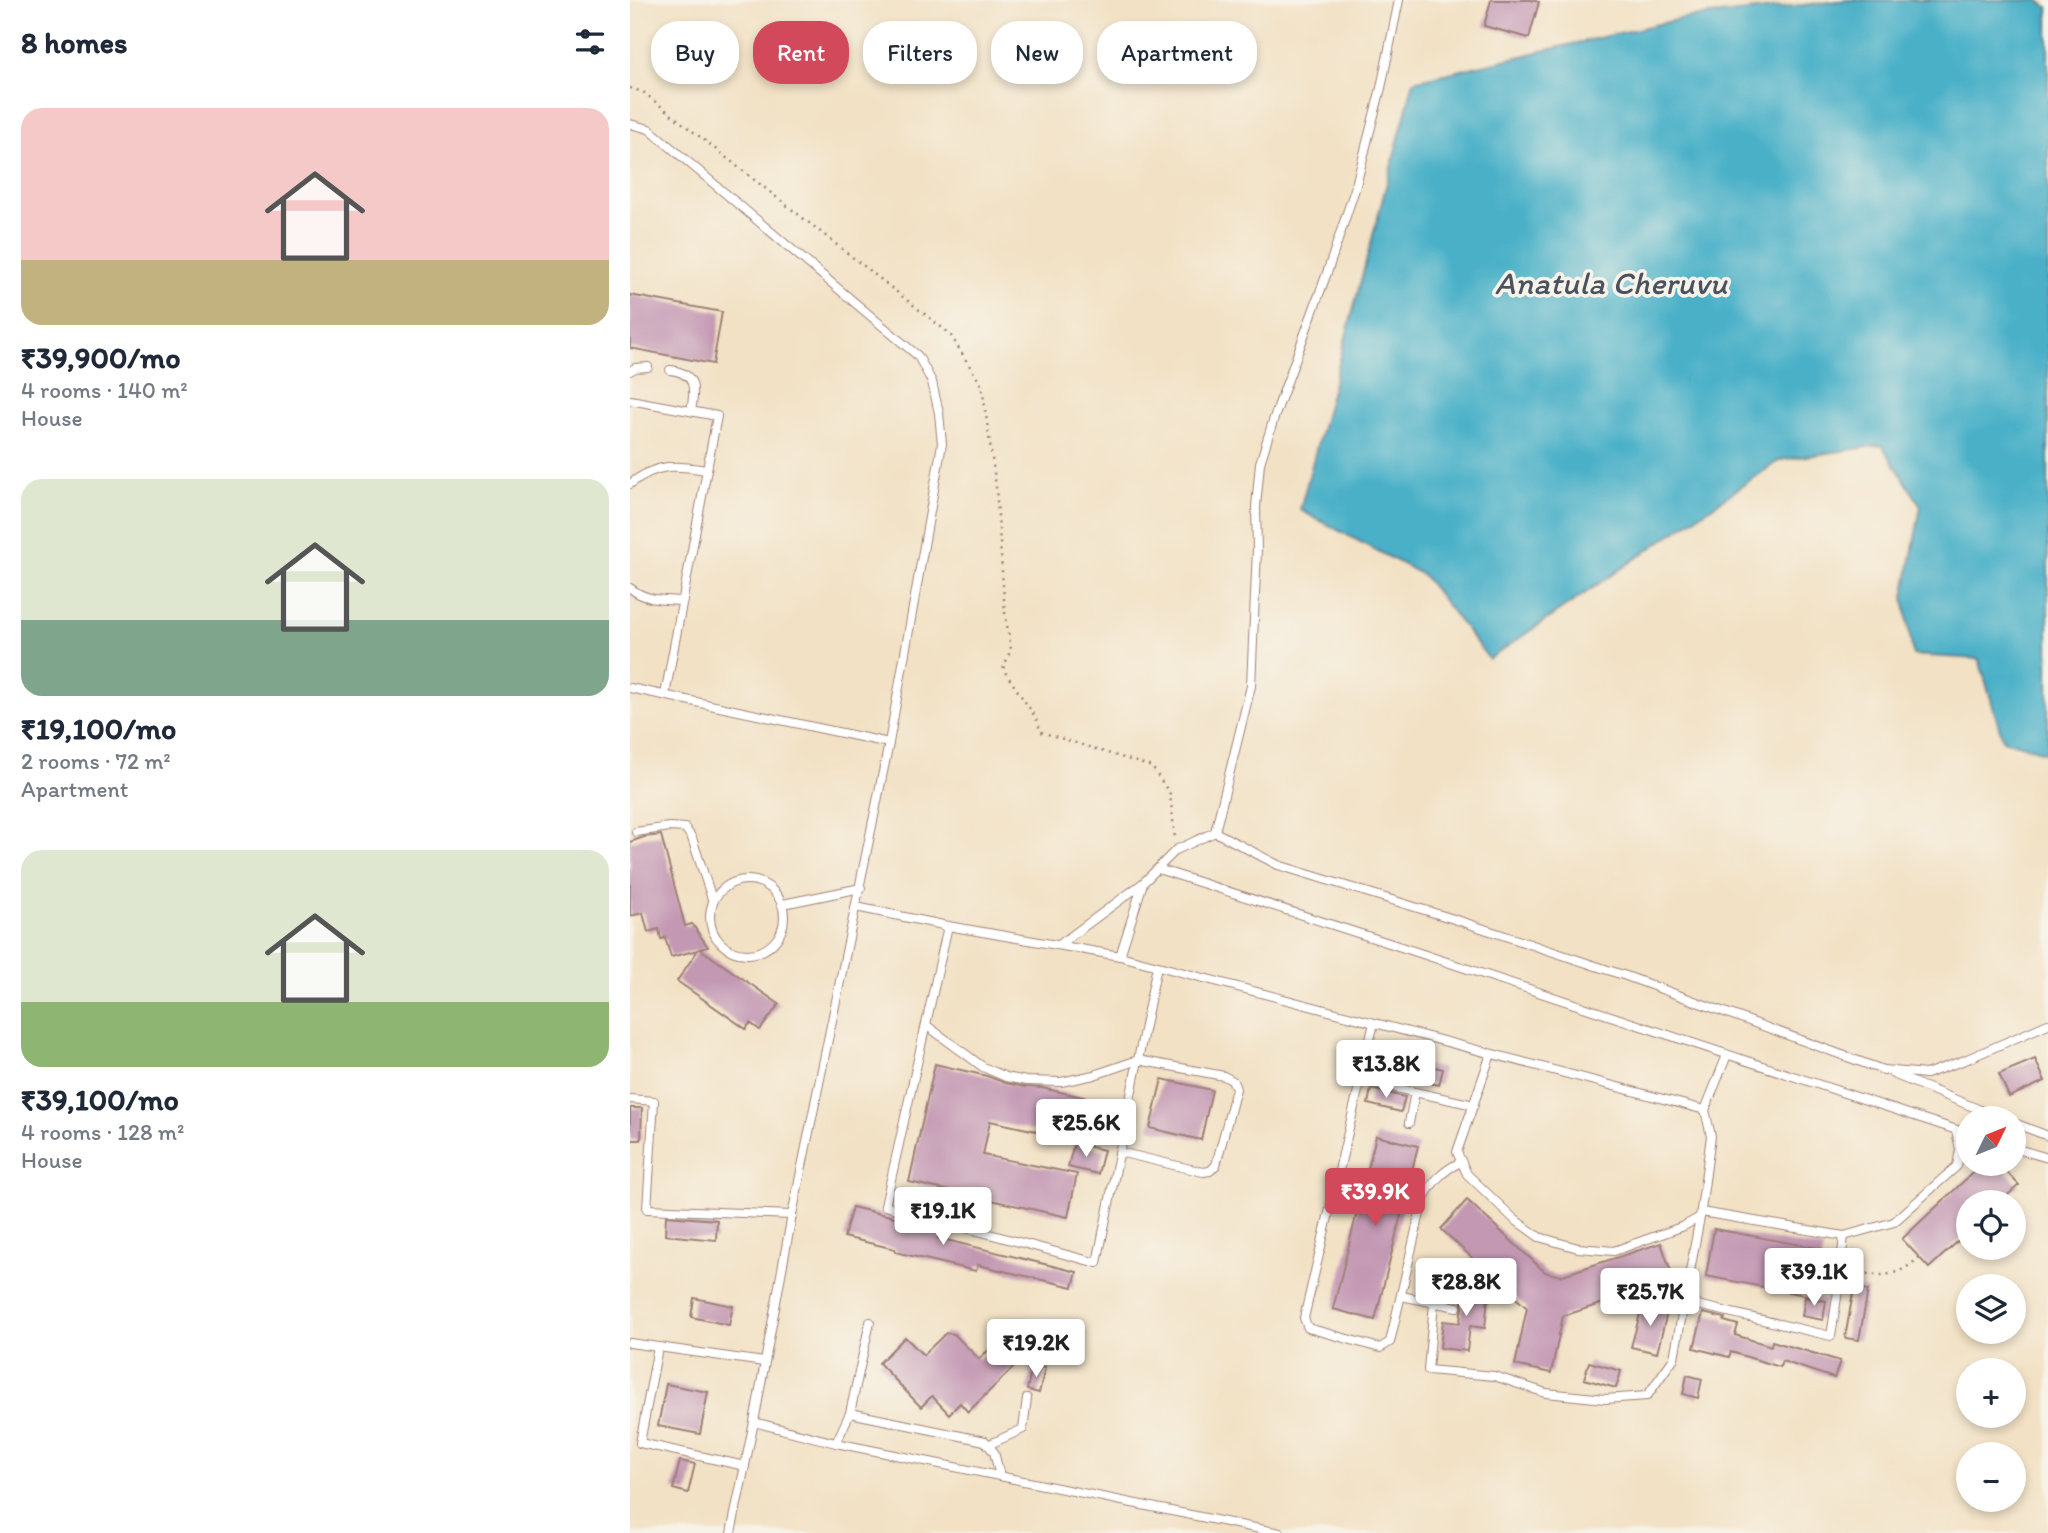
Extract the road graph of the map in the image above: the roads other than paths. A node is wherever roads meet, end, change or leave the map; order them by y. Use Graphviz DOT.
graph roads {
  1 [pos="1399,0"];
  2 [pos="630,124"];
  3 [pos="648,367"];
  4 [pos="670,370"];
  5 [pos="630,371"];
  6 [pos="630,400"];
  7 [pos="691,411"];
  8 [pos="706,470"];
  9 [pos="630,484"];
  10 [pos="630,588"];
  11 [pos="683,601"];
  12 [pos="630,688"];
  13 [pos="665,695"];
  14 [pos="889,743"];
  15 [pos="636,832"];
  16 [pos="1215,832"];
  17 [pos="1158,869"];
  18 [pos="1143,883"];
  19 [pos="861,888"];
  20 [pos="713,902"];
  21 [pos="783,904"];
  22 [pos="856,907"];
  23 [pos="948,926"];
  24 [pos="1059,946"];
  25 [pos="1120,956"];
  26 [pos="1157,966"];
  27 [pos="1374,1023"];
  28 [pos="2048,1024"];
  29 [pos="926,1025"];
  30 [pos="1491,1054"];
  31 [pos="1727,1055"];
  32 [pos="1138,1060"];
  33 [pos="1883,1070"];
  34 [pos="1360,1080"];
  35 [pos="1415,1092"];
  36 [pos="630,1098"];
  37 [pos="1474,1105"];
  38 [pos="1971,1106"];
  39 [pos="1705,1110"];
  40 [pos="1409,1123"];
  41 [pos="2026,1128"];
  42 [pos="1956,1130"];
  43 [pos="2048,1136"];
  44 [pos="1119,1152"];
  45 [pos="2026,1152"];
  46 [pos="2048,1158"];
  47 [pos="1461,1162"];
  48 [pos="1956,1167"];
  49 [pos="1700,1214"];
  50 [pos="792,1215"];
  51 [pos="1844,1236"];
  52 [pos="1842,1254"];
  53 [pos="1838,1291"];
  54 [pos="1401,1296"];
  55 [pos="1685,1302"];
  56 [pos="1434,1303"];
  57 [pos="1458,1307"];
  58 [pos="870,1322"];
  59 [pos="630,1343"];
  60 [pos="657,1347"];
  61 [pos="764,1362"];
  62 [pos="1027,1398"];
  63 [pos="850,1413"];
  64 [pos="754,1422"];
  65 [pos="836,1443"];
  66 [pos="988,1446"];
  67 [pos="745,1466"];
  68 [pos="1000,1476"];
  69 [pos="1269,1532"];
  70 [pos="731,1533"];
  71 [pos="1280,1533"];
  1 -- 16 [label="lane"];
  2 -- 14 [label="lane"];
  3 -- 5 [label="lane"];
  4 -- 7 [label="lane"];
  6 -- 7 [label="lane"];
  7 -- 8 [label="lane"];
  8 -- 9 [label="lane"];
  8 -- 11 [label="lane"];
  10 -- 11 [label="lane"];
  11 -- 13 [label="lane"];
  12 -- 13 [label="lane"];
  13 -- 14 [label="lane"];
  14 -- 19 [label="lane"];
  15 -- 20 [label="lane"];
  16 -- 17 [label="lane"];
  16 -- 33 [label="lane"];
  17 -- 18 [label="lane"];
  17 -- 31 [label="lane"];
  18 -- 24 [label="lane"];
  18 -- 25 [label="lane"];
  19 -- 21 [label="lane"];
  19 -- 22 [label="lane"];
  20 -- 21 [label="lane"];
  20 -- 21 [label="lane"];
  22 -- 23 [label="lane"];
  22 -- 50 [label="lane"];
  23 -- 24 [label="lane"];
  23 -- 29 [label="lane"];
  24 -- 25 [label="lane"];
  25 -- 26 [label="lane"];
  26 -- 27 [label="lane"];
  26 -- 32 [label="lane"];
  27 -- 30 [label="lane"];
  27 -- 34 [label="lane"];
  28 -- 33 [label="lane"];
  29 -- 32 [label="lane"];
  29 -- 44 [label="lane"];
  30 -- 37 [label="lane"];
  30 -- 39 [label="lane"];
  31 -- 39 [label="lane"];
  31 -- 42 [label="lane"];
  32 -- 44 [label="lane"];
  32 -- 44 [label="lane"];
  33 -- 38 [label="lane"];
  34 -- 35 [label="lane"];
  34 -- 54 [label="lane"];
  35 -- 37 [label="lane"];
  35 -- 40 [label="lane"];
  36 -- 50 [label="lane"];
  37 -- 47 [label="lane"];
  39 -- 49 [label="lane"];
  41 -- 43 [label="lane"];
  45 -- 46 [label="lane"];
  47 -- 49 [label="lane"];
  47 -- 54 [label="lane"];
  48 -- 51 [label="lane"];
  49 -- 51 [label="lane"];
  49 -- 55 [label="lane"];
  50 -- 61 [label="lane"];
  51 -- 52 [label="lane"];
  53 -- 55 [label="lane"];
  54 -- 56 [label="lane"];
  55 -- 56 [label="lane"];
  56 -- 57 [label="lane"];
  58 -- 63 [label="lane"];
  59 -- 60 [label="lane"];
  60 -- 61 [label="lane"];
  60 -- 67 [label="lane"];
  61 -- 64 [label="lane"];
  62 -- 66 [label="lane"];
  63 -- 65 [label="lane"];
  63 -- 66 [label="lane"];
  64 -- 65 [label="lane"];
  64 -- 67 [label="lane"];
  65 -- 68 [label="lane"];
  66 -- 68 [label="lane"];
  67 -- 70 [label="lane"];
  68 -- 69 [label="lane"];
  69 -- 71 [label="lane"];
}
